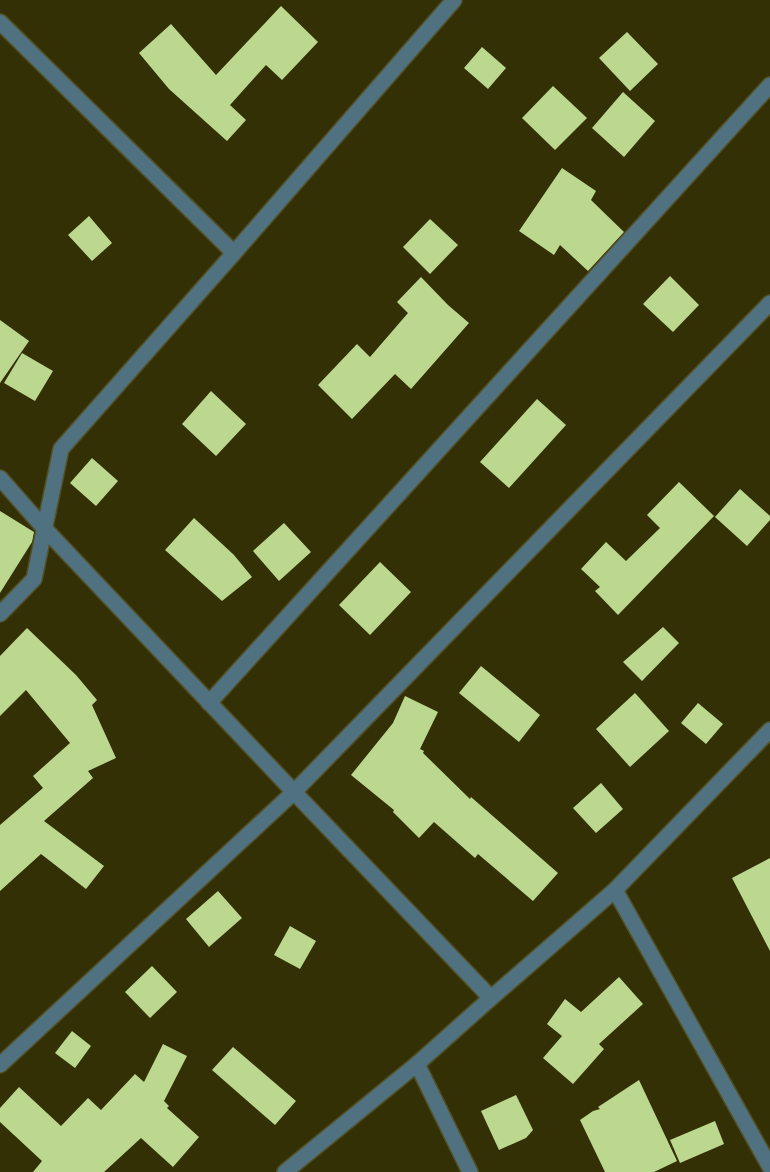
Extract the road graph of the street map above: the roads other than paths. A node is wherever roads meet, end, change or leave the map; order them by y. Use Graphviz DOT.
graph roads {
  1 [pos="454,0"];
  2 [pos="0,22"];
  3 [pos="770,85"];
  4 [pos="234,253"];
  5 [pos="770,303"];
  6 [pos="0,478"];
  7 [pos="44,528"];
  8 [pos="0,614"];
  9 [pos="209,703"];
  10 [pos="770,730"];
  11 [pos="294,792"];
  12 [pos="615,890"];
  13 [pos="490,998"];
  14 [pos="417,1064"];
  15 [pos="0,1065"];
  16 [pos="770,1167"];
  17 [pos="285,1172"];
  18 [pos="470,1172"];
  1 -- 4 [label="street"];
  2 -- 4 [label="street"];
  3 -- 9 [label="street"];
  4 -- 7 [label="street"];
  5 -- 11 [label="street"];
  6 -- 7 [label="street"];
  7 -- 8 [label="street"];
  7 -- 9 [label="street"];
  9 -- 11 [label="street"];
  10 -- 12 [label="street"];
  11 -- 13 [label="street"];
  11 -- 15 [label="street"];
  12 -- 13 [label="street"];
  12 -- 16 [label="street"];
  13 -- 14 [label="street"];
  14 -- 17 [label="street"];
  14 -- 18 [label="street"];
}
